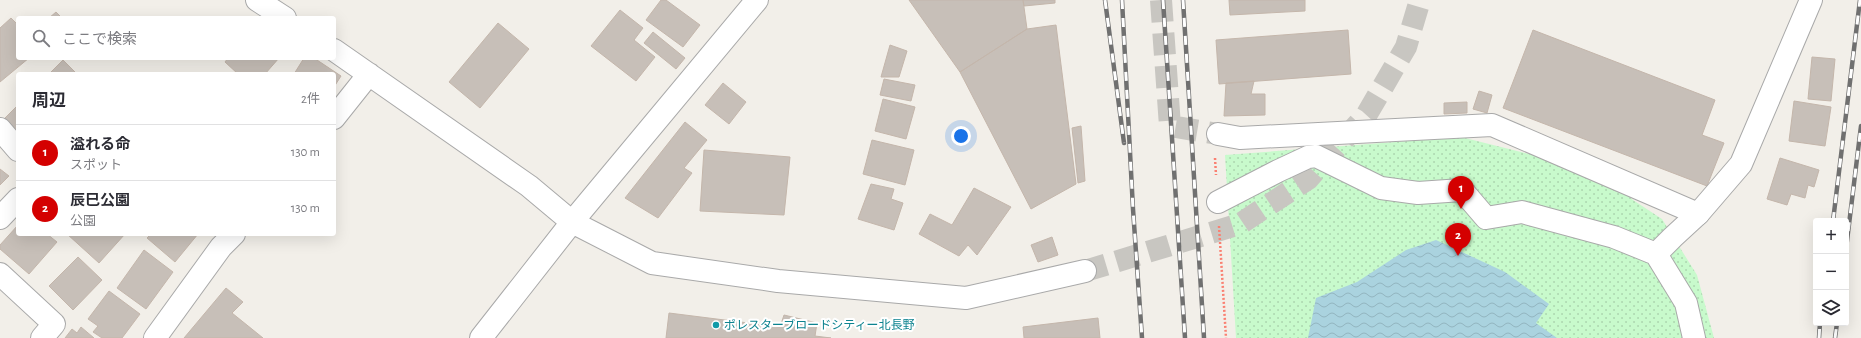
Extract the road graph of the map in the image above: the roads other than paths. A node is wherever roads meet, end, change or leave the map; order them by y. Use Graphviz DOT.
graph roads {
  1 [pos="257,0"];
  2 [pos="757,0"];
  3 [pos="1811,0"];
  4 [pos="282,16"];
  5 [pos="336,51"];
  6 [pos="369,74"];
  7 [pos="336,115"];
  8 [pos="0,129"];
  9 [pos="1218,134"];
  10 [pos="16,148"];
  11 [pos="16,201"];
  12 [pos="1218,202"];
  13 [pos="1698,214"];
  14 [pos="0,218"];
  15 [pos="572,222"];
  16 [pos="232,236"];
  17 [pos="1656,254"];
  18 [pos="1085,271"];
  19 [pos="0,274"];
  20 [pos="42,338"];
  21 [pos="155,338"];
  22 [pos="481,338"];
  23 [pos="1694,338"];
  1 -- 4 [label="street"];
  2 -- 15 [label="street"];
  3 -- 13 [label="street"];
  5 -- 6 [label="street"];
  6 -- 7 [label="street"];
  6 -- 15 [label="street"];
  8 -- 10 [label="street"];
  9 -- 13 [label="street"];
  11 -- 14 [label="street"];
  12 -- 17 [label="street"];
  13 -- 17 [label="street"];
  15 -- 18 [label="street"];
  15 -- 22 [label="street"];
  16 -- 21 [label="street"];
  17 -- 23 [label="street"];
  19 -- 20 [label="street"];
}
